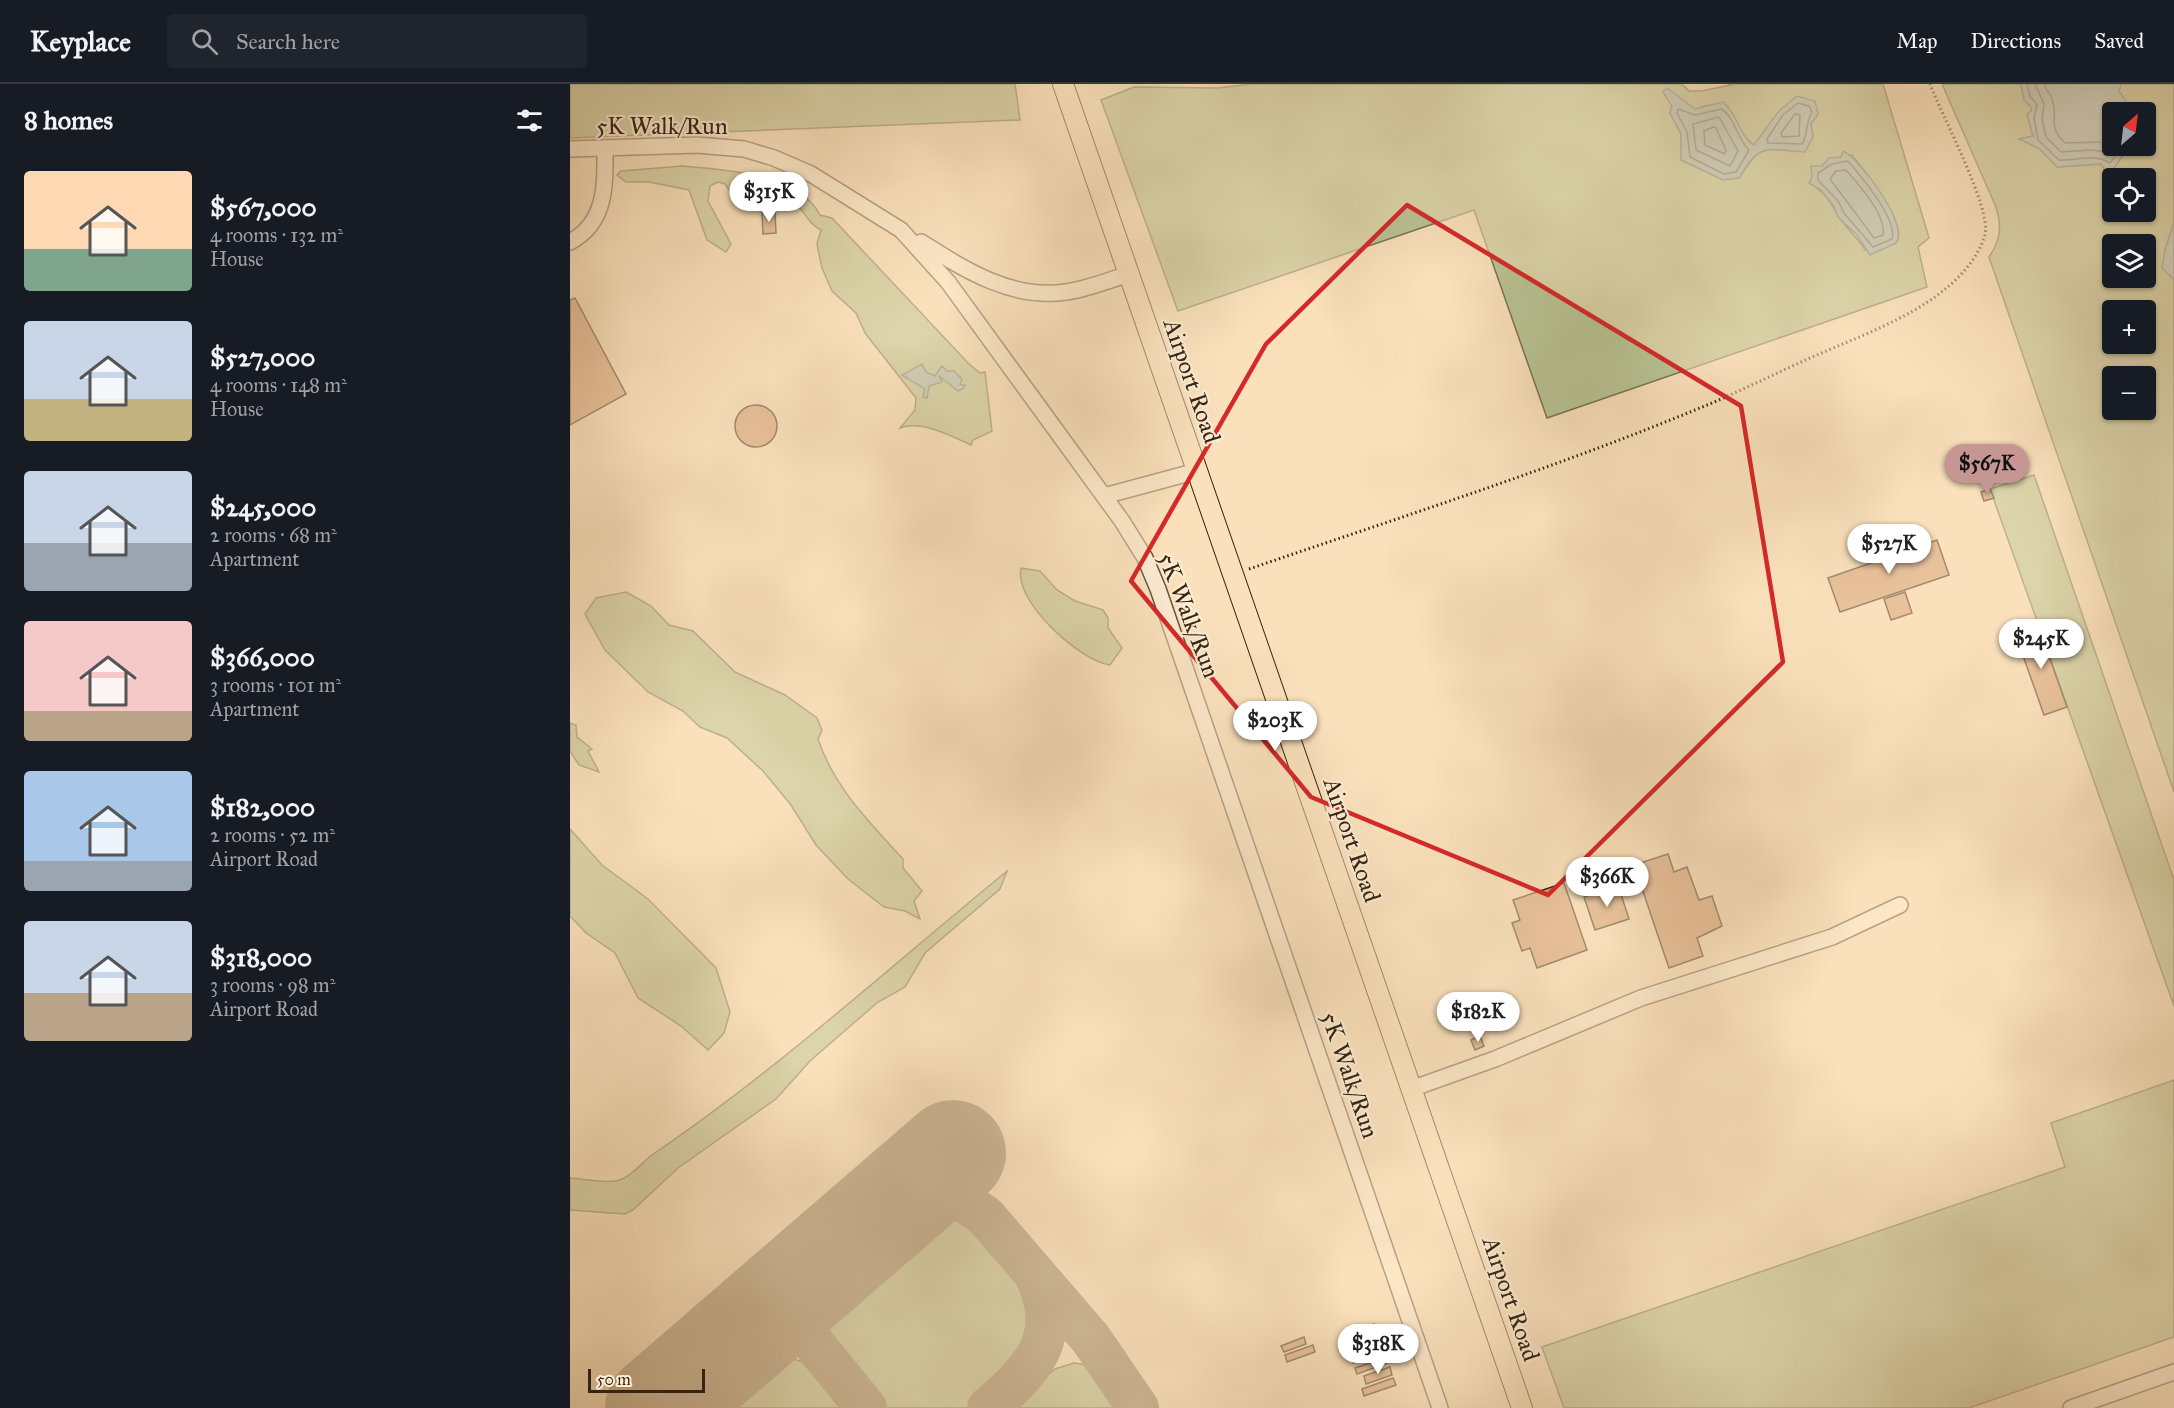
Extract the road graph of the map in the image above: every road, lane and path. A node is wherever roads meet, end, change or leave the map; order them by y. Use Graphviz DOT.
graph roads {
  1 [pos="1063,84"];
  2 [pos="1930,84"];
  3 [pos="605,148"];
  4 [pos="570,149"];
  5 [pos="901,230"];
  6 [pos="570,243"];
  7 [pos="1128,274"];
  8 [pos="1197,471"];
  9 [pos="1104,496"];
  10 [pos="1233,575"];
  11 [pos="1900,905"];
  12 [pos="1412,1089"];
  13 [pos="2174,1372"];
  14 [pos="1440,1408"];
  15 [pos="1522,1408"];
  16 [pos="2071,1408"];
  1 -- 7 [label="main road, Airport Road"];
  2 -- 10 [label="path"];
  3 -- 4 [label="lane, 5K Walk/Run"];
  3 -- 5 [label="lane, 5K Walk/Run"];
  3 -- 6 [label="lane"];
  5 -- 7 [label="lane"];
  5 -- 9 [label="lane, 5K Walk/Run"];
  7 -- 8 [label="main road, Airport Road"];
  8 -- 9 [label="lane"];
  8 -- 10 [label="main road, Airport Road"];
  9 -- 14 [label="lane, 5K Walk/Run"];
  10 -- 12 [label="main road, Airport Road"];
  11 -- 12 [label="lane"];
  12 -- 15 [label="main road, Airport Road"];
  13 -- 16 [label="lane"];
}
